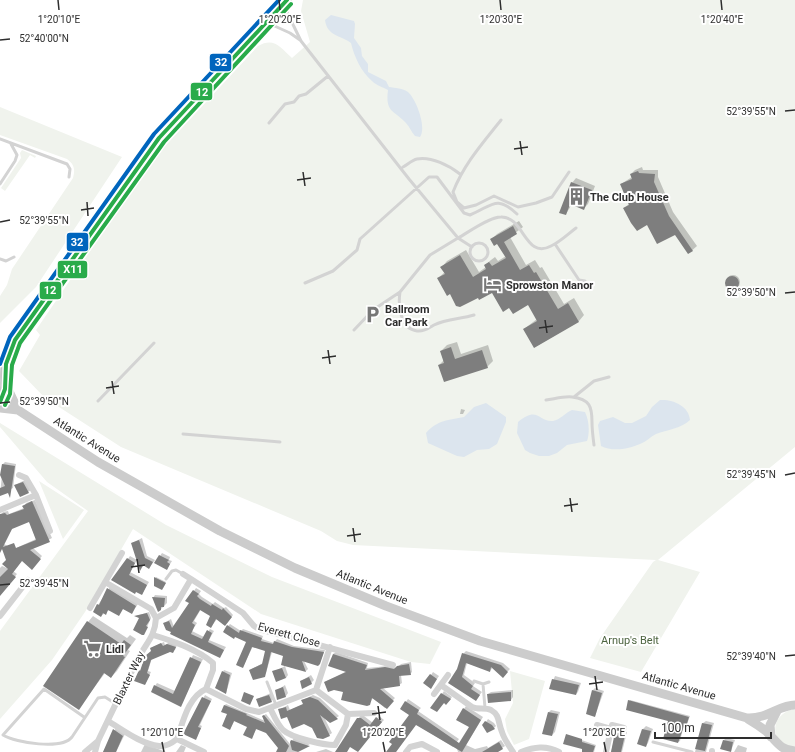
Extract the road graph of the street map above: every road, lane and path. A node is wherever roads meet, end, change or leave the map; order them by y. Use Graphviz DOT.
graph roads {
  1 [pos="286,2"];
  2 [pos="267,22"];
  3 [pos="301,41"];
  4 [pos="328,76"];
  5 [pos="501,120"];
  6 [pos="270,123"];
  7 [pos="0,139"];
  8 [pos="8,142"];
  9 [pos="403,167"];
  10 [pos="569,172"];
  11 [pos="460,174"];
  12 [pos="69,177"];
  13 [pos="0,184"];
  14 [pos="417,187"];
  15 [pos="517,214"];
  16 [pos="576,228"];
  17 [pos="458,238"];
  18 [pos="555,244"];
  19 [pos="472,247"];
  20 [pos="14,257"];
  21 [pos="0,259"];
  22 [pos="585,281"];
  23 [pos="305,283"];
  24 [pos="400,292"];
  25 [pos="474,315"];
  26 [pos="354,330"];
  27 [pos="15,340"];
  28 [pos="154,343"];
  29 [pos="0,354"];
  30 [pos="609,377"];
  31 [pos="3,378"];
  32 [pos="574,397"];
  33 [pos="546,400"];
  34 [pos="98,401"];
  35 [pos="0,402"];
  36 [pos="0,408"];
  37 [pos="18,410"];
  38 [pos="183,434"];
  39 [pos="280,442"];
  40 [pos="594,445"];
  41 [pos="19,475"];
  42 [pos="36,495"];
  43 [pos="0,510"];
  44 [pos="50,532"];
  45 [pos="122,554"];
  46 [pos="183,574"];
  47 [pos="166,579"];
  48 [pos="191,579"];
  49 [pos="28,580"];
  50 [pos="105,582"];
  51 [pos="90,608"];
  52 [pos="0,616"];
  53 [pos="156,618"];
  54 [pos="154,635"];
  55 [pos="330,647"];
  56 [pos="393,665"];
  57 [pos="448,675"];
  58 [pos="474,681"];
  59 [pos="267,682"];
  60 [pos="489,682"];
  61 [pos="483,684"];
  62 [pos="441,685"];
  63 [pos="206,689"];
  64 [pos="316,690"];
  65 [pos="434,694"];
  66 [pos="116,704"];
  67 [pos="276,705"];
  68 [pos="795,705"];
  69 [pos="270,708"];
  70 [pos="485,709"];
  71 [pos="777,712"];
  72 [pos="374,713"];
  73 [pos="348,714"];
  74 [pos="84,717"];
  75 [pos="747,718"];
  76 [pos="108,721"];
  77 [pos="597,725"];
  78 [pos="624,728"];
  79 [pos="611,729"];
  80 [pos="177,739"];
  81 [pos="98,741"];
  82 [pos="653,742"];
  83 [pos="776,744"];
  84 [pos="159,749"];
  85 [pos="795,751"];
  86 [pos="85,752"];
  87 [pos="95,752"];
  88 [pos="204,752"];
  89 [pos="406,752"];
  90 [pos="437,752"];
  91 [pos="513,752"];
  92 [pos="521,752"];
  93 [pos="559,752"];
  94 [pos="606,752"];
  95 [pos="692,752"];
  1 -- 2 [label="main road"];
  1 -- 3 [label="lane"];
  2 -- 3 [label="lane"];
  2 -- 27 [label="main road"];
  3 -- 4 [label="lane"];
  4 -- 6 [label="lane"];
  4 -- 14 [label="lane"];
  5 -- 11 [label="lane"];
  7 -- 8 [label="lane"];
  8 -- 12 [label="lane"];
  8 -- 13 [label="lane"];
  9 -- 11 [label="lane"];
  10 -- 11 [label="lane"];
  14 -- 15 [label="lane"];
  14 -- 17 [label="lane"];
  14 -- 23 [label="lane"];
  16 -- 18 [label="lane"];
  17 -- 18 [label="lane"];
  17 -- 19 [label="lane"];
  17 -- 24 [label="lane"];
  18 -- 22 [label="lane"];
  19 -- 19 [label="lane"];
  20 -- 21 [label="lane"];
  24 -- 25 [label="lane"];
  24 -- 26 [label="lane"];
  27 -- 29 [label="main road"];
  27 -- 31 [label="main road"];
  28 -- 34 [label="lane"];
  30 -- 32 [label="lane"];
  31 -- 35 [label="main road"];
  31 -- 37 [label="street"];
  32 -- 33 [label="lane"];
  32 -- 40 [label="lane"];
  36 -- 37 [label="street, Atlantic Avenue"];
  37 -- 75 [label="street, Atlantic Avenue"];
  38 -- 39 [label="lane"];
  41 -- 42 [label="street"];
  42 -- 43 [label="street"];
  42 -- 44 [label="street"];
  45 -- 50 [label="street"];
  46 -- 47 [label="lane"];
  46 -- 48 [label="street, Everett Close"];
  48 -- 53 [label="street"];
  48 -- 55 [label="street, Everett Close"];
  49 -- 52 [label="street"];
  50 -- 51 [label="street"];
  50 -- 53 [label="street"];
  53 -- 54 [label="street"];
  54 -- 63 [label="street"];
  54 -- 66 [label="street, Blaxter Way"];
  55 -- 56 [label="street, Everett Close"];
  55 -- 64 [label="street, Everett Close"];
  57 -- 62 [label="street"];
  58 -- 61 [label="lane"];
  59 -- 67 [label="lane"];
  60 -- 61 [label="lane"];
  61 -- 70 [label="lane"];
  62 -- 65 [label="street"];
  62 -- 70 [label="street"];
  63 -- 69 [label="street"];
  63 -- 80 [label="street"];
  64 -- 67 [label="street"];
  64 -- 73 [label="street"];
  66 -- 74 [label="lane"];
  66 -- 76 [label="street, Blaxter Way"];
  67 -- 69 [label="street"];
  68 -- 71 [label="street, Atlantic Avenue"];
  69 -- 73 [label="street"];
  70 -- 91 [label="street"];
  71 -- 75 [label="street, Atlantic Avenue"];
  71 -- 83 [label="street"];
  72 -- 73 [label="street"];
  74 -- 74 [label="lane"];
  75 -- 83 [label="street, Atlantic Avenue"];
  76 -- 81 [label="street, Blaxter Way"];
  76 -- 84 [label="street"];
  77 -- 79 [label="street"];
  78 -- 79 [label="street"];
  79 -- 94 [label="street"];
  80 -- 84 [label="street"];
  80 -- 88 [label="street"];
  81 -- 86 [label="street, Blaxter Way"];
  81 -- 87 [label="street, Blaxter Way"];
  82 -- 95 [label="lane"];
  83 -- 85 [label="street, Atlantic Avenue"];
  89 -- 90 [label="street"];
  92 -- 93 [label="street"];
}
